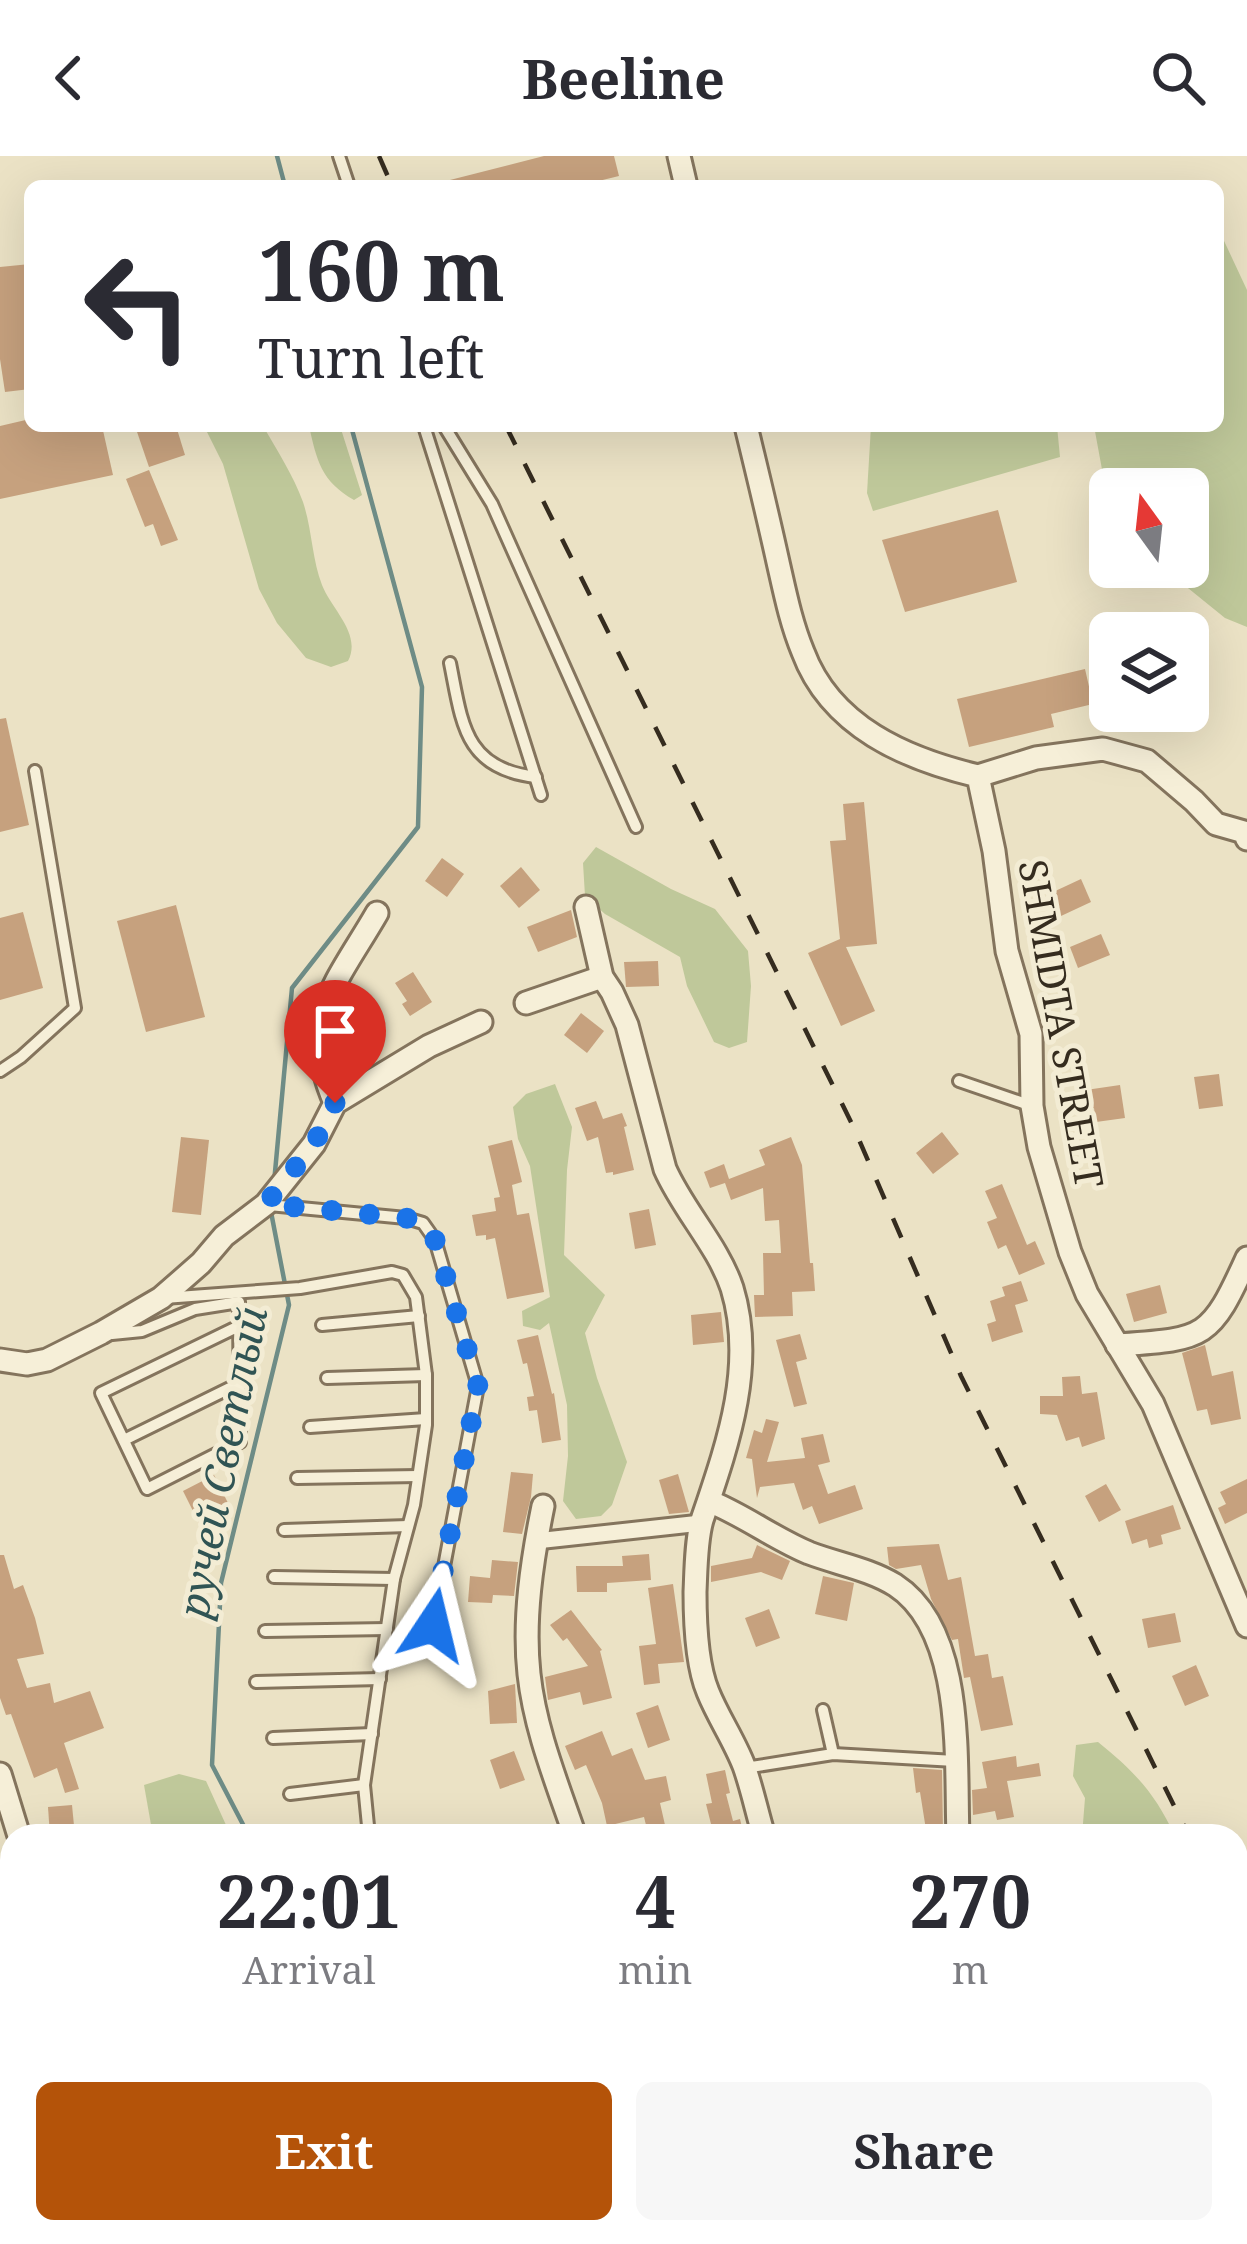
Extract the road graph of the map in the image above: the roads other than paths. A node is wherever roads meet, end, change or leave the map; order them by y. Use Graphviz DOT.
graph roads {
  1 [pos="426,432"];
  2 [pos="448,432"];
  3 [pos="747,432"];
  4 [pos="450,663"];
  5 [pos="35,771"];
  6 [pos="979,776"];
  7 [pos="536,777"];
  8 [pos="541,794"];
  9 [pos="636,827"];
  10 [pos="1247,839"];
  11 [pos="586,907"];
  12 [pos="377,914"];
  13 [pos="607,984"];
  14 [pos="526,1004"];
  15 [pos="482,1022"];
  16 [pos="0,1071"];
  17 [pos="959,1081"];
  18 [pos="335,1103"];
  19 [pos="1032,1106"];
  20 [pos="273,1201"];
  21 [pos="1247,1258"];
  22 [pos="161,1298"];
  23 [pos="419,1316"];
  24 [pos="322,1325"];
  25 [pos="239,1326"];
  26 [pos="96,1336"];
  27 [pos="1117,1345"];
  28 [pos="0,1360"];
  29 [pos="426,1376"];
  30 [pos="327,1378"];
  31 [pos="240,1383"];
  32 [pos="426,1418"];
  33 [pos="310,1427"];
  34 [pos="124,1441"];
  35 [pos="418,1476"];
  36 [pos="297,1478"];
  37 [pos="711,1502"];
  38 [pos="543,1506"];
  39 [pos="701,1523"];
  40 [pos="408,1526"];
  41 [pos="284,1530"];
  42 [pos="536,1541"];
  43 [pos="274,1577"];
  44 [pos="394,1579"];
  45 [pos="433,1625"];
  46 [pos="1247,1626"];
  47 [pos="387,1629"];
  48 [pos="265,1631"];
  49 [pos="380,1679"];
  50 [pos="256,1682"];
  51 [pos="823,1710"];
  52 [pos="372,1734"];
  53 [pos="273,1738"];
  54 [pos="833,1754"];
  55 [pos="955,1761"];
  56 [pos="745,1768"];
  57 [pos="0,1774"];
  58 [pos="364,1785"];
  59 [pos="290,1794"];
  60 [pos="15,1824"];
  61 [pos="368,1824"];
  62 [pos="571,1824"];
  63 [pos="761,1824"];
  64 [pos="958,1824"];
  1 -- 7 [label="lane"];
  2 -- 9 [label="lane"];
  3 -- 6 [label="street"];
  4 -- 7 [label="lane"];
  5 -- 16 [label="lane"];
  6 -- 10 [label="street"];
  6 -- 19 [label="street, SHMIDTA STREET"];
  7 -- 8 [label="lane"];
  11 -- 13 [label="street"];
  12 -- 18 [label="street"];
  13 -- 14 [label="street"];
  13 -- 37 [label="street"];
  15 -- 18 [label="street"];
  17 -- 19 [label="lane"];
  18 -- 20 [label="street"];
  19 -- 27 [label="street, SHMIDTA STREET"];
  20 -- 22 [label="street"];
  20 -- 45 [label="lane"];
  21 -- 27 [label="street"];
  22 -- 23 [label="lane"];
  22 -- 26 [label="street"];
  23 -- 24 [label="lane"];
  23 -- 29 [label="lane"];
  25 -- 26 [label="lane"];
  25 -- 31 [label="lane"];
  25 -- 34 [label="lane"];
  26 -- 28 [label="street"];
  27 -- 46 [label="street, SHMIDTA STREET"];
  29 -- 30 [label="lane"];
  29 -- 32 [label="lane"];
  31 -- 34 [label="lane"];
  31 -- 34 [label="lane"];
  32 -- 33 [label="lane"];
  32 -- 35 [label="lane"];
  35 -- 36 [label="lane"];
  35 -- 40 [label="lane"];
  37 -- 39 [label="street"];
  37 -- 55 [label="street"];
  38 -- 42 [label="street"];
  39 -- 42 [label="street"];
  39 -- 56 [label="street"];
  40 -- 41 [label="lane"];
  40 -- 44 [label="lane"];
  42 -- 62 [label="street"];
  43 -- 44 [label="lane"];
  44 -- 47 [label="lane"];
  47 -- 48 [label="lane"];
  47 -- 49 [label="lane"];
  49 -- 50 [label="lane"];
  49 -- 52 [label="lane"];
  51 -- 54 [label="lane"];
  52 -- 53 [label="lane"];
  52 -- 58 [label="lane"];
  54 -- 55 [label="lane"];
  54 -- 56 [label="lane"];
  55 -- 64 [label="street"];
  56 -- 63 [label="street"];
  57 -- 60 [label="street"];
  58 -- 59 [label="lane"];
  58 -- 61 [label="lane"];
}
